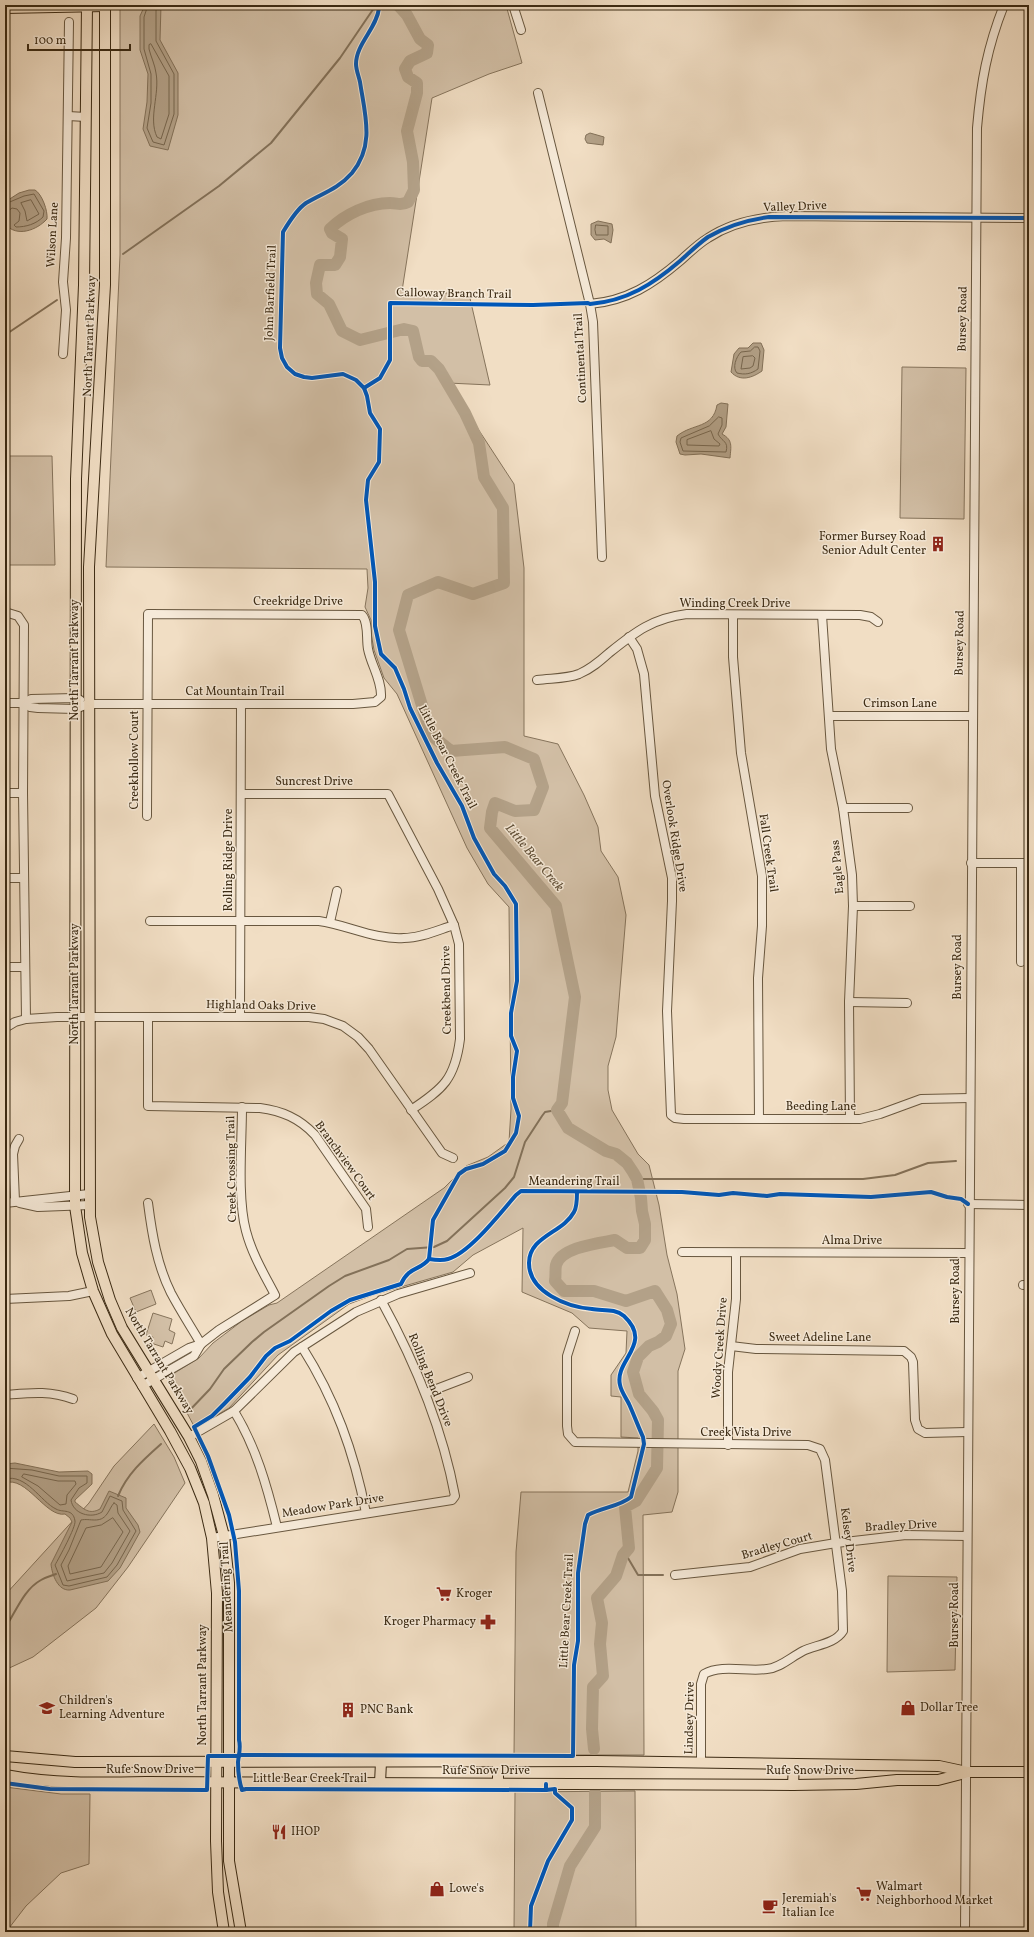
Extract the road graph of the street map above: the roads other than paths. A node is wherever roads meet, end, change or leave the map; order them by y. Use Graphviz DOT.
graph roads {
  1 [pos="87,5"];
  2 [pos="513,5"];
  3 [pos="1004,5"];
  4 [pos="105,6"];
  5 [pos="5,8"];
  6 [pos="69,22"];
  7 [pos="521,30"];
  8 [pos="538,93"];
  9 [pos="68,116"];
  10 [pos="86,117"];
  11 [pos="976,218"];
  12 [pos="1029,218"];
  13 [pos="590,304"];
  14 [pos="62,354"];
  15 [pos="602,557"];
  16 [pos="5,612"];
  17 [pos="148,614"];
  18 [pos="733,615"];
  19 [pos="822,615"];
  20 [pos="878,622"];
  21 [pos="629,637"];
  22 [pos="537,680"];
  23 [pos="381,697"];
  24 [pos="5,703"];
  25 [pos="24,703"];
  26 [pos="75,703"];
  27 [pos="88,704"];
  28 [pos="148,704"];
  29 [pos="241,704"];
  30 [pos="828,716"];
  31 [pos="972,716"];
  32 [pos="5,793"];
  33 [pos="23,793"];
  34 [pos="241,794"];
  35 [pos="388,794"];
  36 [pos="843,808"];
  37 [pos="908,808"];
  38 [pos="147,816"];
  39 [pos="971,863"];
  40 [pos="1025,863"];
  41 [pos="5,878"];
  42 [pos="24,878"];
  43 [pos="337,891"];
  44 [pos="853,906"];
  45 [pos="910,906"];
  46 [pos="241,920"];
  47 [pos="150,921"];
  48 [pos="330,922"];
  49 [pos="454,925"];
  50 [pos="1020,962"];
  51 [pos="5,967"];
  52 [pos="25,967"];
  53 [pos="849,1002"];
  54 [pos="907,1003"];
  55 [pos="89,1016"];
  56 [pos="148,1016"];
  57 [pos="240,1016"];
  58 [pos="75,1017"];
  59 [pos="26,1019"];
  60 [pos="5,1028"];
  61 [pos="970,1098"];
  62 [pos="242,1107"];
  63 [pos="411,1110"];
  64 [pos="671,1115"];
  65 [pos="759,1119"];
  66 [pos="850,1119"];
  67 [pos="19,1139"];
  68 [pos="453,1158"];
  69 [pos="89,1194"];
  70 [pos="74,1195"];
  71 [pos="15,1201"];
  72 [pos="5,1203"];
  73 [pos="148,1203"];
  74 [pos="968,1204"];
  75 [pos="1029,1205"];
  76 [pos="75,1206"];
  77 [pos="90,1206"];
  78 [pos="368,1227"];
  79 [pos="682,1252"];
  80 [pos="736,1253"];
  81 [pos="968,1253"];
  82 [pos="470,1274"];
  83 [pos="92,1291"];
  84 [pos="5,1299"];
  85 [pos="381,1300"];
  86 [pos="575,1331"];
  87 [pos="201,1344"];
  88 [pos="731,1346"];
  89 [pos="302,1347"];
  90 [pos="151,1375"];
  91 [pos="468,1377"];
  92 [pos="140,1382"];
  93 [pos="426,1394"];
  94 [pos="5,1395"];
  95 [pos="73,1399"];
  96 [pos="234,1411"];
  97 [pos="968,1432"];
  98 [pos="189,1437"];
  99 [pos="728,1444"];
  100 [pos="820,1449"];
  101 [pos="455,1496"];
  102 [pos="366,1513"];
  103 [pos="277,1527"];
  104 [pos="224,1536"];
  105 [pos="967,1536"];
  106 [pos="212,1538"];
  107 [pos="836,1543"];
  108 [pos="675,1575"];
  109 [pos="217,1654"];
  110 [pos="230,1655"];
  111 [pos="704,1674"];
  112 [pos="5,1756"];
  113 [pos="216,1762"];
  114 [pos="230,1762"];
  115 [pos="381,1762"];
  116 [pos="498,1762"];
  117 [pos="701,1763"];
  118 [pos="794,1764"];
  119 [pos="967,1772"];
  120 [pos="1029,1772"];
  121 [pos="5,1775"];
  122 [pos="216,1782"];
  123 [pos="229,1782"];
  124 [pos="380,1783"];
  125 [pos="498,1784"];
  126 [pos="793,1785"];
  127 [pos="224,1932"];
  128 [pos="241,1932"];
  129 [pos="965,1932"];
  1 -- 4 [label="main road"];
  1 -- 5 [label="main road"];
  1 -- 10 [label="main road, North Tarrant Parkway"];
  2 -- 7 [label="street"];
  3 -- 11 [label="street, Bursey Road"];
  4 -- 27 [label="main road, North Tarrant Parkway"];
  6 -- 9 [label="street, Wilson Lane"];
  8 -- 13 [label="street, Continental Trail"];
  9 -- 10 [label="street"];
  9 -- 14 [label="street, Wilson Lane"];
  10 -- 26 [label="main road, North Tarrant Parkway"];
  11 -- 12 [label="street, Valley Drive"];
  11 -- 13 [label="street, Valley Drive"];
  11 -- 31 [label="street, Bursey Road"];
  13 -- 15 [label="street, Continental Trail"];
  16 -- 25 [label="street"];
  17 -- 23 [label="street, Creekridge Drive"];
  17 -- 28 [label="street, Creekhollow Court"];
  18 -- 19 [label="street, Winding Creek Drive"];
  18 -- 21 [label="street, Winding Creek Drive"];
  18 -- 65 [label="street, Fall Creek Trail"];
  19 -- 20 [label="street, Winding Creek Drive"];
  19 -- 30 [label="street, Eagle Pass"];
  21 -- 22 [label="street, Winding Creek Drive"];
  21 -- 64 [label="street, Overlook Ridge Drive"];
  23 -- 29 [label="street, Cat Mountain Trail"];
  24 -- 25 [label="street, Cat Mountain Trail"];
  25 -- 26 [label="street, Cat Mountain Trail"];
  25 -- 33 [label="street"];
  26 -- 27 [label="street, Cat Mountain Trail"];
  26 -- 58 [label="main road, North Tarrant Parkway"];
  27 -- 28 [label="street, Cat Mountain Trail"];
  27 -- 55 [label="main road, North Tarrant Parkway"];
  28 -- 29 [label="street, Cat Mountain Trail"];
  28 -- 38 [label="street, Creekhollow Court"];
  29 -- 34 [label="street, Rolling Ridge Drive"];
  30 -- 31 [label="street, Crimson Lane"];
  30 -- 36 [label="street, Eagle Pass"];
  31 -- 39 [label="street, Bursey Road"];
  32 -- 33 [label="street"];
  33 -- 42 [label="street"];
  34 -- 35 [label="street, Suncrest Drive"];
  34 -- 46 [label="street, Rolling Ridge Drive"];
  35 -- 49 [label="street, Creekbend Drive"];
  36 -- 37 [label="street"];
  36 -- 44 [label="street, Eagle Pass"];
  39 -- 40 [label="street"];
  39 -- 61 [label="street, Bursey Road"];
  40 -- 50 [label="street"];
  41 -- 42 [label="street"];
  42 -- 52 [label="street"];
  43 -- 48 [label="street"];
  44 -- 45 [label="street"];
  44 -- 53 [label="street, Eagle Pass"];
  46 -- 47 [label="street"];
  46 -- 48 [label="street"];
  46 -- 57 [label="street, Rolling Ridge Drive"];
  48 -- 49 [label="street"];
  49 -- 63 [label="street, Creekbend Drive"];
  51 -- 52 [label="street"];
  52 -- 59 [label="street"];
  53 -- 54 [label="street"];
  53 -- 66 [label="street, Eagle Pass"];
  55 -- 56 [label="street, Highland Oaks Drive"];
  55 -- 58 [label="street, Highland Oaks Drive"];
  55 -- 69 [label="main road, North Tarrant Parkway"];
  56 -- 57 [label="street, Highland Oaks Drive"];
  56 -- 62 [label="street, Branchview Court"];
  57 -- 63 [label="street, Highland Oaks Drive"];
  58 -- 59 [label="street, Highland Oaks Drive"];
  58 -- 70 [label="main road, North Tarrant Parkway"];
  59 -- 60 [label="street, Highland Oaks Drive"];
  61 -- 66 [label="street, Beeding Lane"];
  61 -- 74 [label="street, Bursey Road"];
  62 -- 78 [label="street, Branchview Court"];
  62 -- 87 [label="street, Creek Crossing Trail"];
  63 -- 68 [label="street, Highland Oaks Drive"];
  64 -- 65 [label="street, Beeding Lane"];
  65 -- 66 [label="street, Beeding Lane"];
  67 -- 71 [label="street"];
  69 -- 70 [label="street"];
  69 -- 77 [label="main road, North Tarrant Parkway"];
  70 -- 71 [label="street"];
  70 -- 76 [label="main road, North Tarrant Parkway"];
  71 -- 72 [label="street"];
  71 -- 76 [label="street"];
  73 -- 87 [label="street"];
  74 -- 75 [label="street"];
  74 -- 81 [label="street, Bursey Road"];
  76 -- 77 [label="street"];
  76 -- 83 [label="main road, North Tarrant Parkway"];
  77 -- 90 [label="main road, North Tarrant Parkway"];
  79 -- 80 [label="street, Alma Drive"];
  80 -- 81 [label="street, Alma Drive"];
  80 -- 88 [label="street, Woody Creek Drive"];
  81 -- 97 [label="street, Bursey Road"];
  82 -- 85 [label="street"];
  83 -- 84 [label="street"];
  83 -- 92 [label="main road, North Tarrant Parkway"];
  85 -- 89 [label="street"];
  85 -- 93 [label="street, Rolling Bend Drive"];
  86 -- 99 [label="street, Creek Vista Drive"];
  87 -- 90 [label="street"];
  88 -- 97 [label="street, Sweet Adeline Lane"];
  88 -- 99 [label="street, Woody Creek Drive"];
  89 -- 96 [label="street"];
  89 -- 102 [label="street"];
  90 -- 92 [label="street"];
  90 -- 98 [label="main road, North Tarrant Parkway"];
  91 -- 93 [label="street"];
  92 -- 106 [label="main road, North Tarrant Parkway"];
  93 -- 101 [label="street, Rolling Bend Drive"];
  94 -- 95 [label="street"];
  96 -- 98 [label="street"];
  96 -- 103 [label="street"];
  97 -- 105 [label="street, Bursey Road"];
  98 -- 104 [label="main road, North Tarrant Parkway"];
  99 -- 100 [label="street, Creek Vista Drive"];
  100 -- 107 [label="street, Kelsey Drive"];
  101 -- 102 [label="street, Meadow Park Drive"];
  102 -- 103 [label="street, Meadow Park Drive"];
  103 -- 104 [label="street, Meadow Park Drive"];
  104 -- 106 [label="street, Meadow Park Drive"];
  104 -- 110 [label="main road, North Tarrant Parkway"];
  105 -- 107 [label="street, Bradley Drive"];
  105 -- 119 [label="street, Bursey Road"];
  106 -- 109 [label="main road, North Tarrant Parkway"];
  107 -- 108 [label="street, Bradley Court"];
  107 -- 111 [label="street, Kelsey Drive"];
  109 -- 110 [label="main road"];
  109 -- 113 [label="main road, North Tarrant Parkway"];
  110 -- 114 [label="main road, North Tarrant Parkway"];
  111 -- 117 [label="street, Lindsey Drive"];
  112 -- 113 [label="main road, Rufe Snow Drive"];
  113 -- 114 [label="main road, Rufe Snow Drive"];
  113 -- 122 [label="main road, North Tarrant Parkway"];
  114 -- 115 [label="main road, Rufe Snow Drive"];
  114 -- 123 [label="main road, North Tarrant Parkway"];
  115 -- 116 [label="main road, Rufe Snow Drive"];
  115 -- 124 [label="main road"];
  116 -- 117 [label="main road, Rufe Snow Drive"];
  116 -- 125 [label="main road"];
  117 -- 118 [label="main road, Rufe Snow Drive"];
  118 -- 119 [label="main road, Rufe Snow Drive"];
  118 -- 126 [label="main road"];
  119 -- 120 [label="main road, Rufe Snow Drive"];
  119 -- 126 [label="main road, Rufe Snow Drive"];
  119 -- 129 [label="street, Bursey Road"];
  121 -- 122 [label="main road, Rufe Snow Drive"];
  122 -- 123 [label="main road, Rufe Snow Drive"];
  122 -- 127 [label="main road, North Tarrant Parkway"];
  123 -- 124 [label="main road, Rufe Snow Drive"];
  123 -- 128 [label="main road, North Tarrant Parkway"];
  124 -- 125 [label="main road, Rufe Snow Drive"];
  125 -- 126 [label="main road, Rufe Snow Drive"];
}
